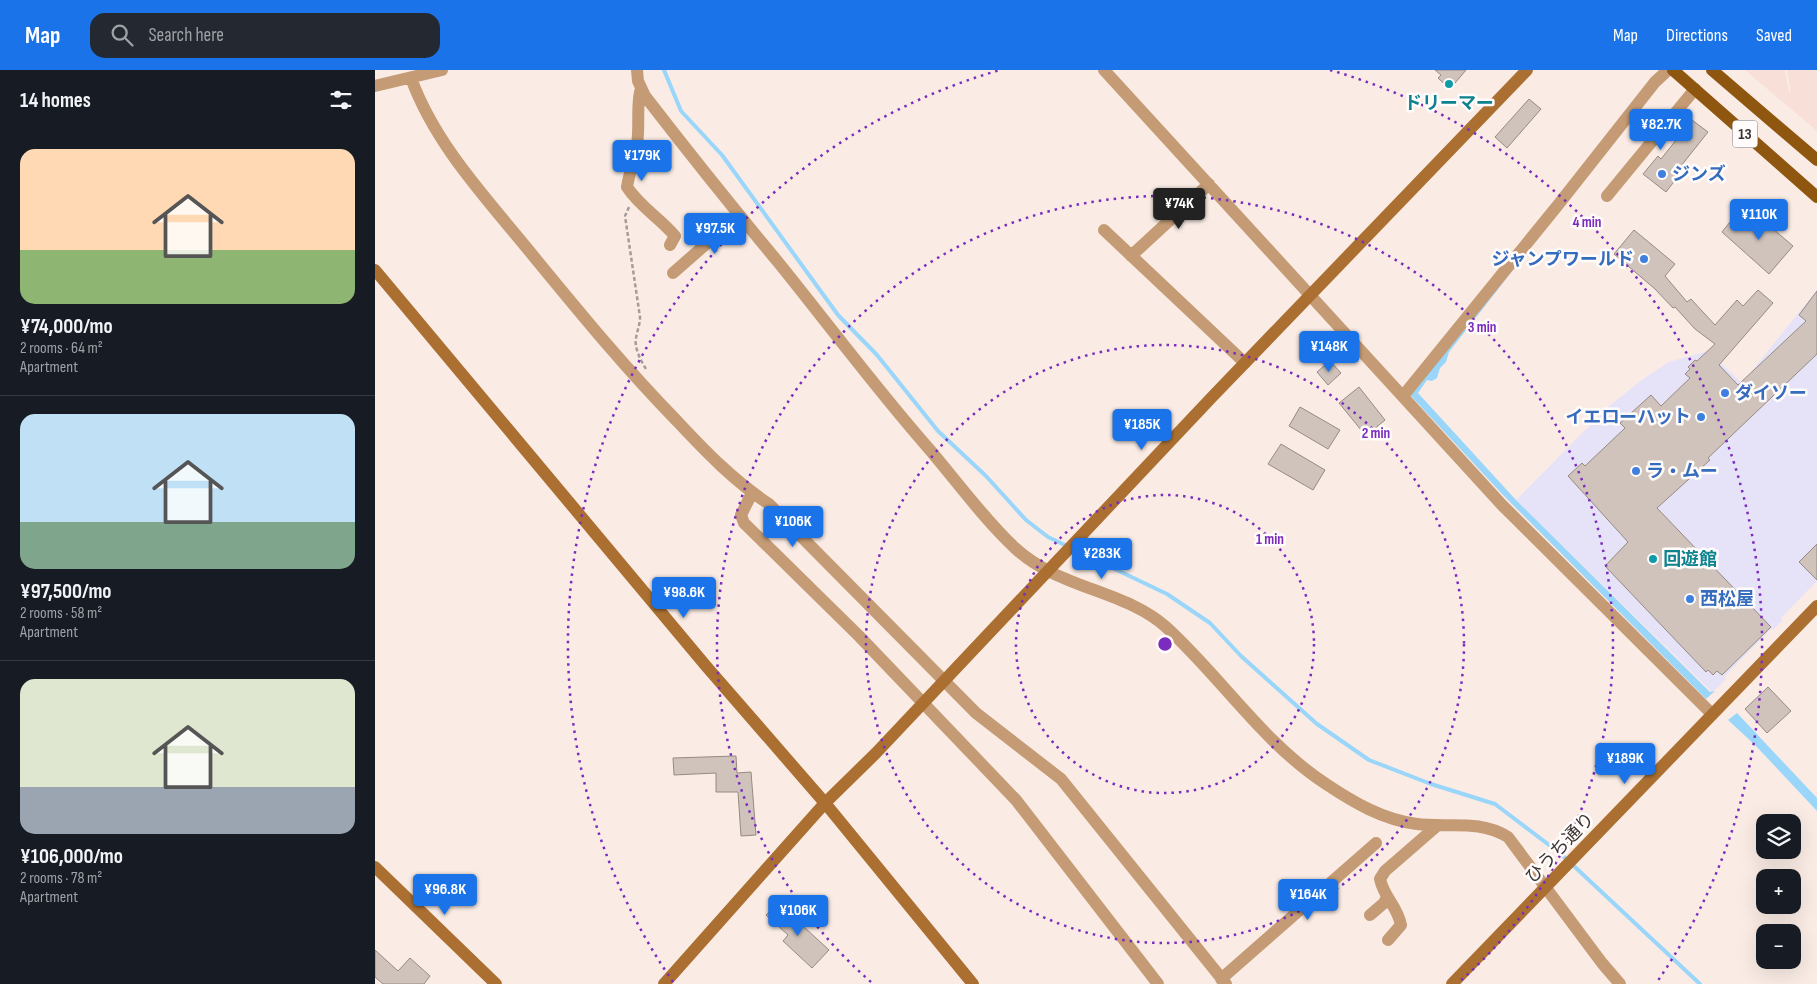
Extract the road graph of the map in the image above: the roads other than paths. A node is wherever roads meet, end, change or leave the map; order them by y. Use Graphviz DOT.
graph roads {
  1 [pos="442,70"];
  2 [pos="637,70"];
  3 [pos="1104,70"];
  4 [pos="1527,70"];
  5 [pos="1668,70"];
  6 [pos="1673,70"];
  7 [pos="1712,70"];
  8 [pos="411,78"];
  9 [pos="375,86"];
  10 [pos="641,89"];
  11 [pos="1695,90"];
  12 [pos="1817,160"];
  13 [pos="1209,184"];
  14 [pos="1607,196"];
  15 [pos="1817,197"];
  16 [pos="738,216"];
  17 [pos="1104,230"];
  18 [pos="671,245"];
  19 [pos="1131,256"];
  20 [pos="375,270"];
  21 [pos="673,273"];
  22 [pos="1310,296"];
  23 [pos="1245,363"];
  24 [pos="1403,396"];
  25 [pos="752,493"];
  26 [pos="1046,572"];
  27 [pos="1817,606"];
  28 [pos="944,681"];
  29 [pos="923,704"];
  30 [pos="1712,714"];
  31 [pos="825,803"];
  32 [pos="1438,825"];
  33 [pos="1376,844"];
  34 [pos="375,867"];
  35 [pos="1546,888"];
  36 [pos="1387,897"];
  37 [pos="1369,915"];
  38 [pos="1388,940"];
  39 [pos="1224,981"];
  40 [pos="495,984"];
  41 [pos="664,984"];
  42 [pos="973,984"];
  43 [pos="1157,984"];
  44 [pos="1452,984"];
  45 [pos="1621,984"];
  1 -- 8 [label="street"];
  2 -- 10 [label="street"];
  3 -- 13 [label="street"];
  4 -- 22 [label="street"];
  5 -- 24 [label="street"];
  6 -- 11 [label="main road, 13"];
  7 -- 12 [label="main road, 13"];
  8 -- 9 [label="street"];
  8 -- 25 [label="street"];
  10 -- 16 [label="street"];
  10 -- 18 [label="street"];
  11 -- 14 [label="street"];
  11 -- 15 [label="main road, 13"];
  13 -- 19 [label="street"];
  13 -- 22 [label="street"];
  16 -- 21 [label="street"];
  16 -- 26 [label="street"];
  17 -- 19 [label="street"];
  19 -- 23 [label="street"];
  20 -- 31 [label="street"];
  22 -- 23 [label="street"];
  22 -- 24 [label="street"];
  23 -- 26 [label="street"];
  24 -- 30 [label="street"];
  25 -- 28 [label="street"];
  25 -- 29 [label="street"];
  26 -- 28 [label="street"];
  26 -- 32 [label="street"];
  27 -- 30 [label="street, ひうち通り"];
  28 -- 29 [label="street"];
  28 -- 39 [label="street"];
  29 -- 31 [label="street"];
  29 -- 43 [label="street"];
  30 -- 35 [label="street, ひうち通り"];
  31 -- 41 [label="street"];
  31 -- 42 [label="street"];
  32 -- 35 [label="street"];
  32 -- 36 [label="street"];
  33 -- 39 [label="street"];
  34 -- 40 [label="street"];
  35 -- 44 [label="street, ひうち通り"];
  35 -- 45 [label="street"];
  36 -- 37 [label="street"];
  36 -- 38 [label="street"];
}
